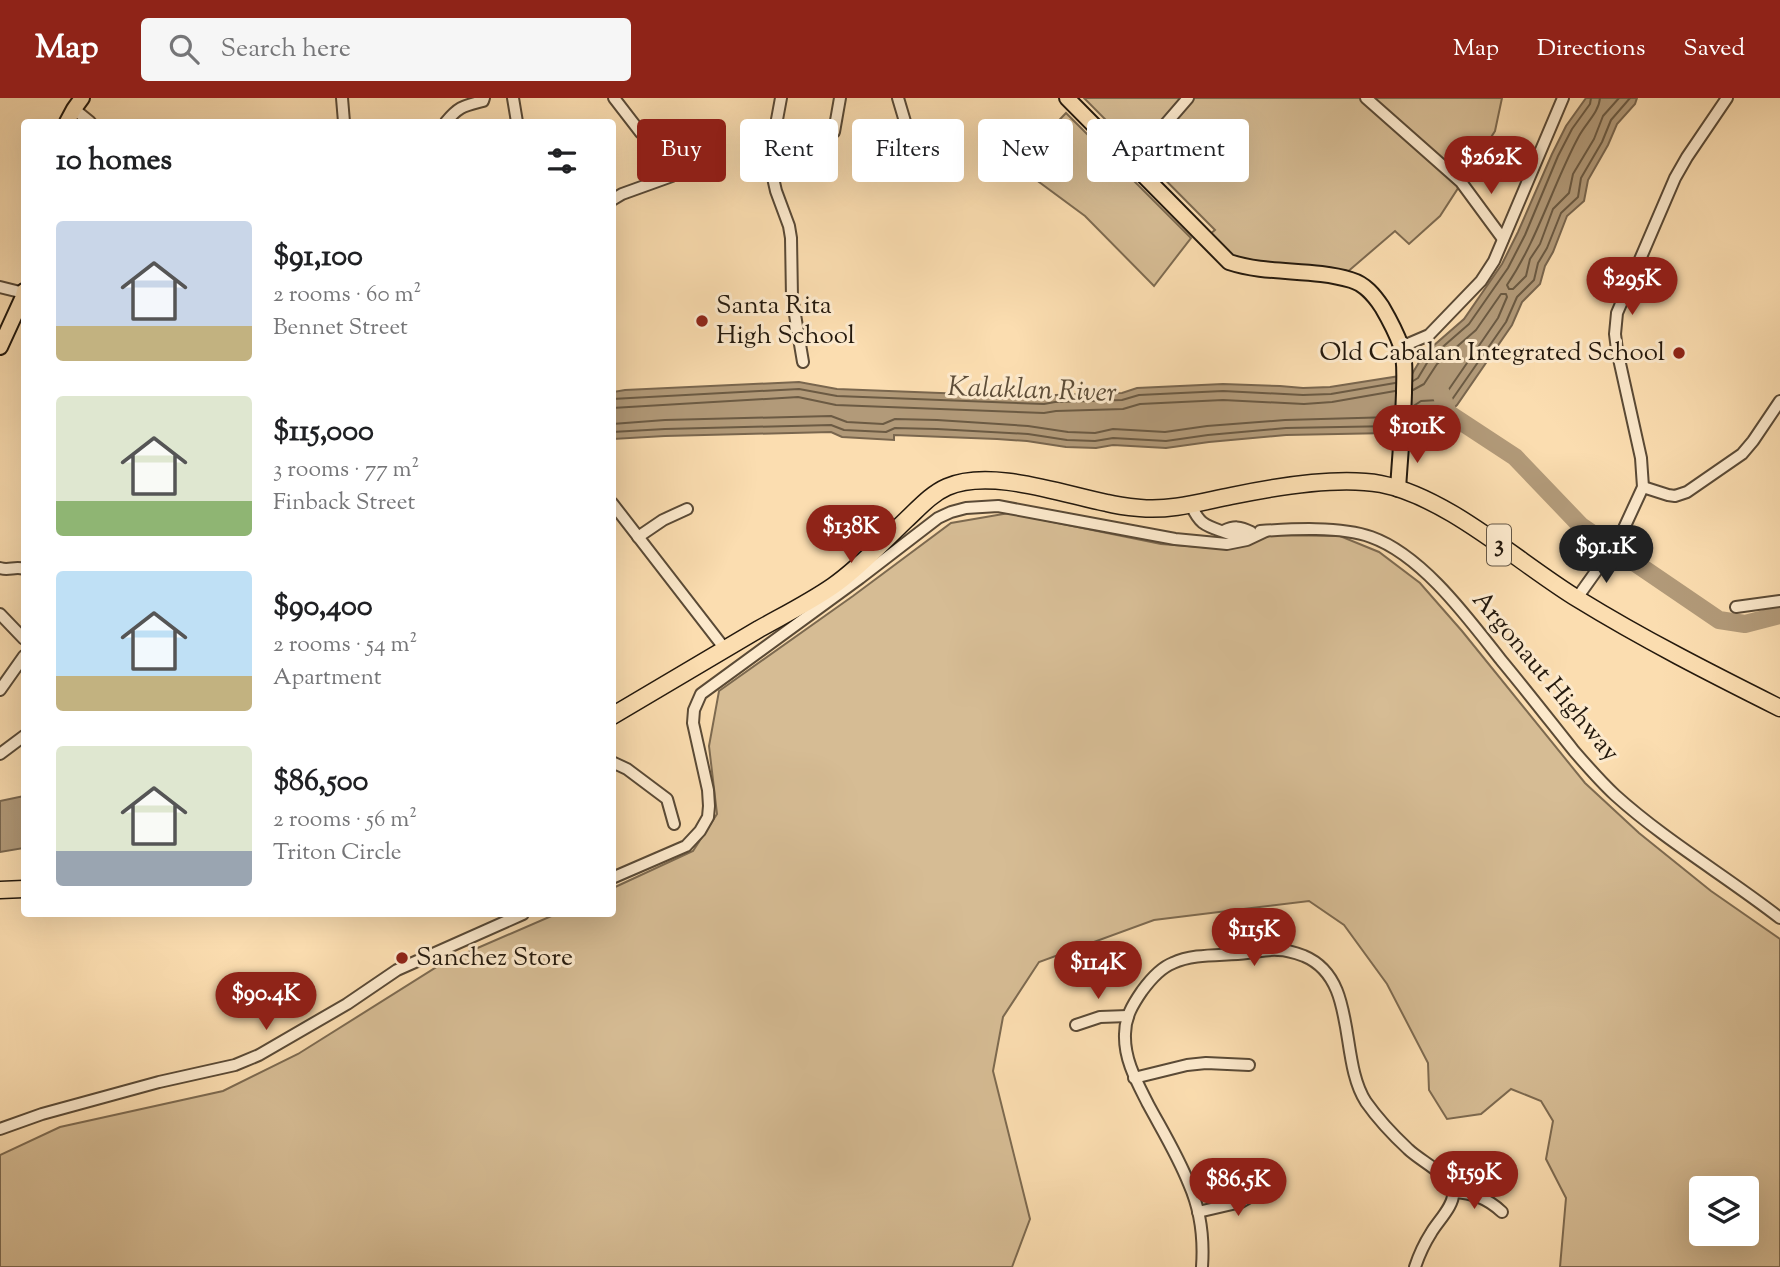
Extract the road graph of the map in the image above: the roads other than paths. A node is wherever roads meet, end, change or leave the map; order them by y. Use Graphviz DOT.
graph roads {
  1 [pos="342,98"];
  2 [pos="484,98"];
  3 [pos="513,98"];
  4 [pos="614,98"];
  5 [pos="781,98"];
  6 [pos="840,98"];
  7 [pos="898,98"];
  8 [pos="1067,98"];
  9 [pos="1188,98"];
  10 [pos="1366,98"];
  11 [pos="1563,98"];
  12 [pos="1727,98"];
  13 [pos="344,119"];
  14 [pos="448,119"];
  15 [pos="516,119"];
  16 [pos="836,119"];
  17 [pos="904,119"];
  18 [pos="1087,119"];
  19 [pos="1170,119"];
  20 [pos="637,128"];
  21 [pos="655,182"];
  22 [pos="1149,182"];
  23 [pos="616,198"];
  24 [pos="1503,239"];
  25 [pos="0,287"];
  26 [pos="21,291"];
  27 [pos="21,299"];
  28 [pos="0,347"];
  29 [pos="1401,347"];
  30 [pos="803,362"];
  31 [pos="1780,401"];
  32 [pos="1643,487"];
  33 [pos="1398,489"];
  34 [pos="1191,505"];
  35 [pos="616,508"];
  36 [pos="687,509"];
  37 [pos="1266,531"];
  38 [pos="638,537"];
  39 [pos="0,568"];
  40 [pos="21,568"];
  41 [pos="1577,598"];
  42 [pos="1780,601"];
  43 [pos="1737,607"];
  44 [pos="0,614"];
  45 [pos="21,630"];
  46 [pos="725,649"];
  47 [pos="21,660"];
  48 [pos="0,690"];
  49 [pos="1780,708"];
  50 [pos="616,714"];
  51 [pos="21,738"];
  52 [pos="0,754"];
  53 [pos="616,764"];
  54 [pos="674,824"];
  55 [pos="616,876"];
  56 [pos="21,889"];
  57 [pos="0,890"];
  58 [pos="516,917"];
  59 [pos="1780,918"];
  60 [pos="1128,1016"];
  61 [pos="1076,1026"];
  62 [pos="1250,1065"];
  63 [pos="1134,1078"];
  64 [pos="0,1129"];
  65 [pos="1264,1189"];
  66 [pos="1453,1192"];
  67 [pos="1198,1212"];
  68 [pos="1502,1212"];
  69 [pos="1202,1267"];
  70 [pos="1415,1267"];
  1 -- 13 [label="street"];
  2 -- 14 [label="street"];
  3 -- 15 [label="street"];
  4 -- 20 [label="street"];
  5 -- 30 [label="street"];
  6 -- 16 [label="street"];
  7 -- 17 [label="street"];
  8 -- 18 [label="main road"];
  9 -- 19 [label="street"];
  10 -- 24 [label="street"];
  11 -- 24 [label="street"];
  12 -- 32 [label="street"];
  21 -- 23 [label="street"];
  22 -- 29 [label="main road"];
  24 -- 29 [label="street"];
  25 -- 26 [label="street"];
  27 -- 28 [label="main road"];
  29 -- 33 [label="main road"];
  31 -- 32 [label="street"];
  32 -- 41 [label="street"];
  33 -- 34 [label="highway, 3"];
  33 -- 41 [label="highway, 3"];
  34 -- 37 [label="street, Argonaut Highway"];
  34 -- 46 [label="highway, 3"];
  35 -- 38 [label="street"];
  36 -- 38 [label="street"];
  37 -- 55 [label="street"];
  37 -- 59 [label="street, Argonaut Highway"];
  38 -- 46 [label="street"];
  39 -- 40 [label="street"];
  41 -- 49 [label="highway, 3"];
  42 -- 43 [label="street"];
  44 -- 45 [label="street"];
  46 -- 50 [label="highway, 3"];
  47 -- 48 [label="street"];
  51 -- 52 [label="street"];
  53 -- 54 [label="street"];
  56 -- 57 [label="highway"];
  58 -- 64 [label="street"];
  60 -- 61 [label="street"];
  60 -- 63 [label="street"];
  60 -- 66 [label="street"];
  62 -- 63 [label="street"];
  63 -- 67 [label="street"];
  65 -- 67 [label="street"];
  66 -- 68 [label="street"];
  66 -- 70 [label="street"];
  67 -- 69 [label="street"];
}
